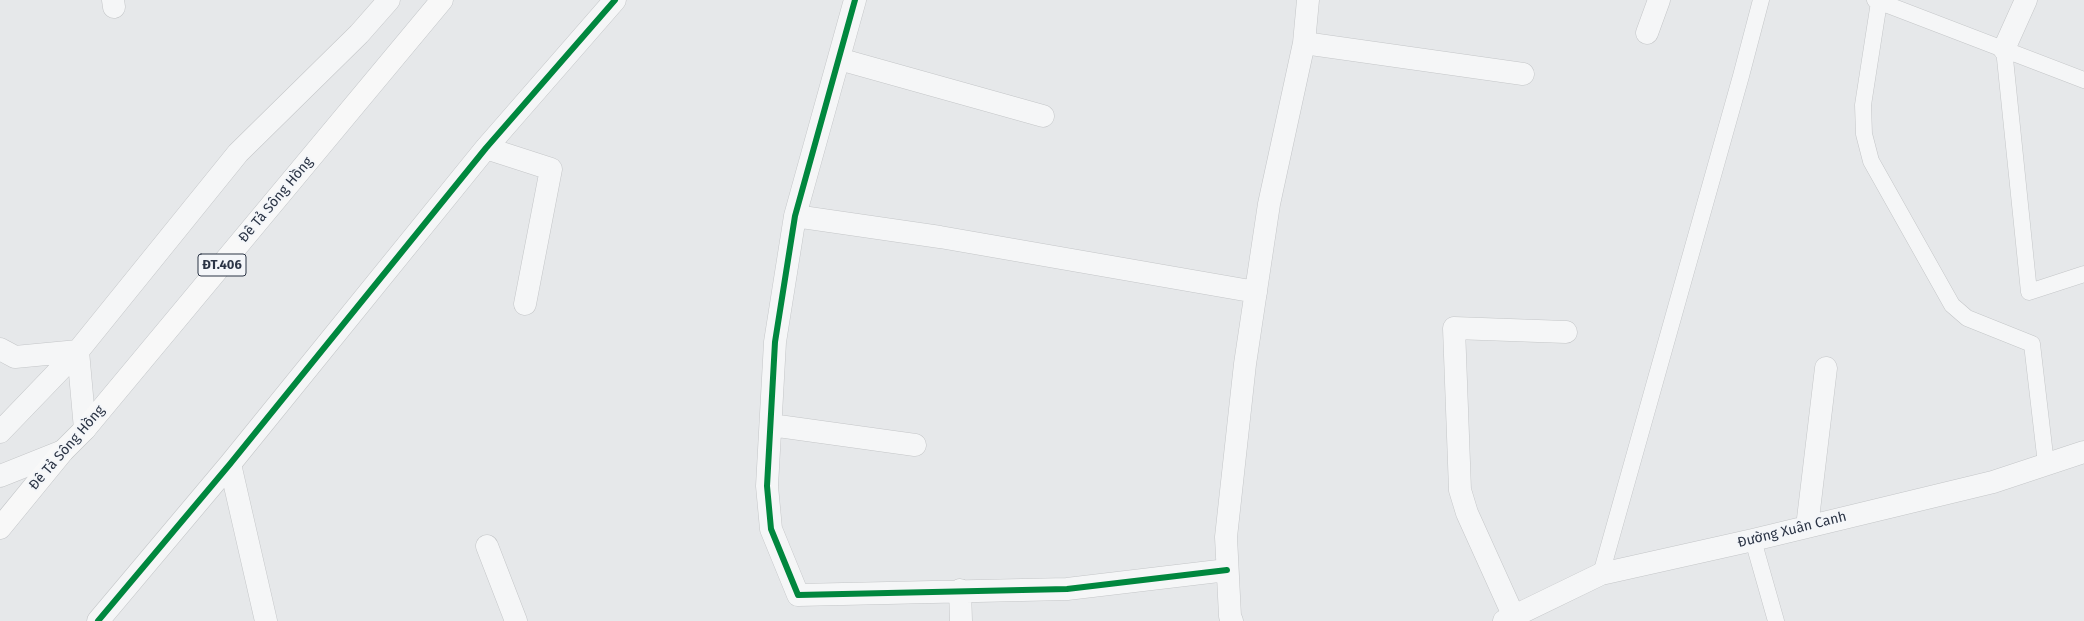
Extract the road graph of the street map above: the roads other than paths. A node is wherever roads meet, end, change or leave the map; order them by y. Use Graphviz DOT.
graph roads {
  1 [pos="389,0"];
  2 [pos="442,0"];
  3 [pos="615,0"];
  4 [pos="855,0"];
  5 [pos="1308,0"];
  6 [pos="1659,0"];
  7 [pos="1760,0"];
  8 [pos="2026,0"];
  9 [pos="1877,1"];
  10 [pos="1648,33"];
  11 [pos="1304,43"];
  12 [pos="2004,49"];
  13 [pos="839,58"];
  14 [pos="1523,74"];
  15 [pos="2084,80"];
  16 [pos="1043,116"];
  17 [pos="486,148"];
  18 [pos="795,216"];
  19 [pos="2084,274"];
  20 [pos="1256,292"];
  21 [pos="525,304"];
  22 [pos="1566,332"];
  23 [pos="0,349"];
  24 [pos="78,351"];
  25 [pos="1826,368"];
  26 [pos="770,424"];
  27 [pos="85,429"];
  28 [pos="0,432"];
  29 [pos="915,445"];
  30 [pos="63,451"];
  31 [pos="2084,452"];
  32 [pos="230,464"];
  33 [pos="2046,464"];
  34 [pos="0,476"];
  35 [pos="1807,527"];
  36 [pos="0,528"];
  37 [pos="1753,540"];
  38 [pos="487,546"];
  39 [pos="1227,570"];
  40 [pos="1601,574"];
  41 [pos="960,590"];
  42 [pos="1509,619"];
  43 [pos="98,621"];
  44 [pos="266,621"];
  45 [pos="516,621"];
  46 [pos="961,621"];
  47 [pos="1232,621"];
  48 [pos="1776,621"];
  1 -- 24 [label="street"];
  2 -- 27 [label="main road, Đê Tả Sông Hồng / ĐT.406"];
  3 -- 17 [label="street"];
  4 -- 13 [label="street"];
  5 -- 11 [label="street"];
  6 -- 10 [label="street"];
  7 -- 40 [label="lane"];
  8 -- 12 [label="street"];
  9 -- 12 [label="lane"];
  9 -- 33 [label="lane"];
  11 -- 14 [label="street"];
  11 -- 20 [label="street"];
  12 -- 15 [label="lane"];
  12 -- 19 [label="lane"];
  13 -- 16 [label="street"];
  13 -- 18 [label="street"];
  17 -- 21 [label="street"];
  17 -- 32 [label="street"];
  18 -- 20 [label="street"];
  18 -- 26 [label="street"];
  20 -- 39 [label="street"];
  22 -- 42 [label="street"];
  23 -- 24 [label="street"];
  24 -- 27 [label="street"];
  24 -- 28 [label="street"];
  25 -- 35 [label="street"];
  26 -- 29 [label="street"];
  26 -- 41 [label="street"];
  27 -- 30 [label="main road, Đê Tả Sông Hồng / ĐT.406"];
  30 -- 34 [label="street"];
  30 -- 36 [label="main road, Đê Tả Sông Hồng / ĐT.406"];
  31 -- 33 [label="street, Đường Xuân Canh"];
  32 -- 43 [label="street"];
  32 -- 44 [label="street"];
  33 -- 35 [label="street, Đường Xuân Canh"];
  35 -- 37 [label="street, Đường Xuân Canh"];
  37 -- 40 [label="street, Đường Xuân Canh"];
  37 -- 48 [label="lane"];
  38 -- 45 [label="street"];
  39 -- 41 [label="street"];
  39 -- 47 [label="street"];
  40 -- 42 [label="street, Đường Xuân Canh"];
  41 -- 46 [label="street"];
}
